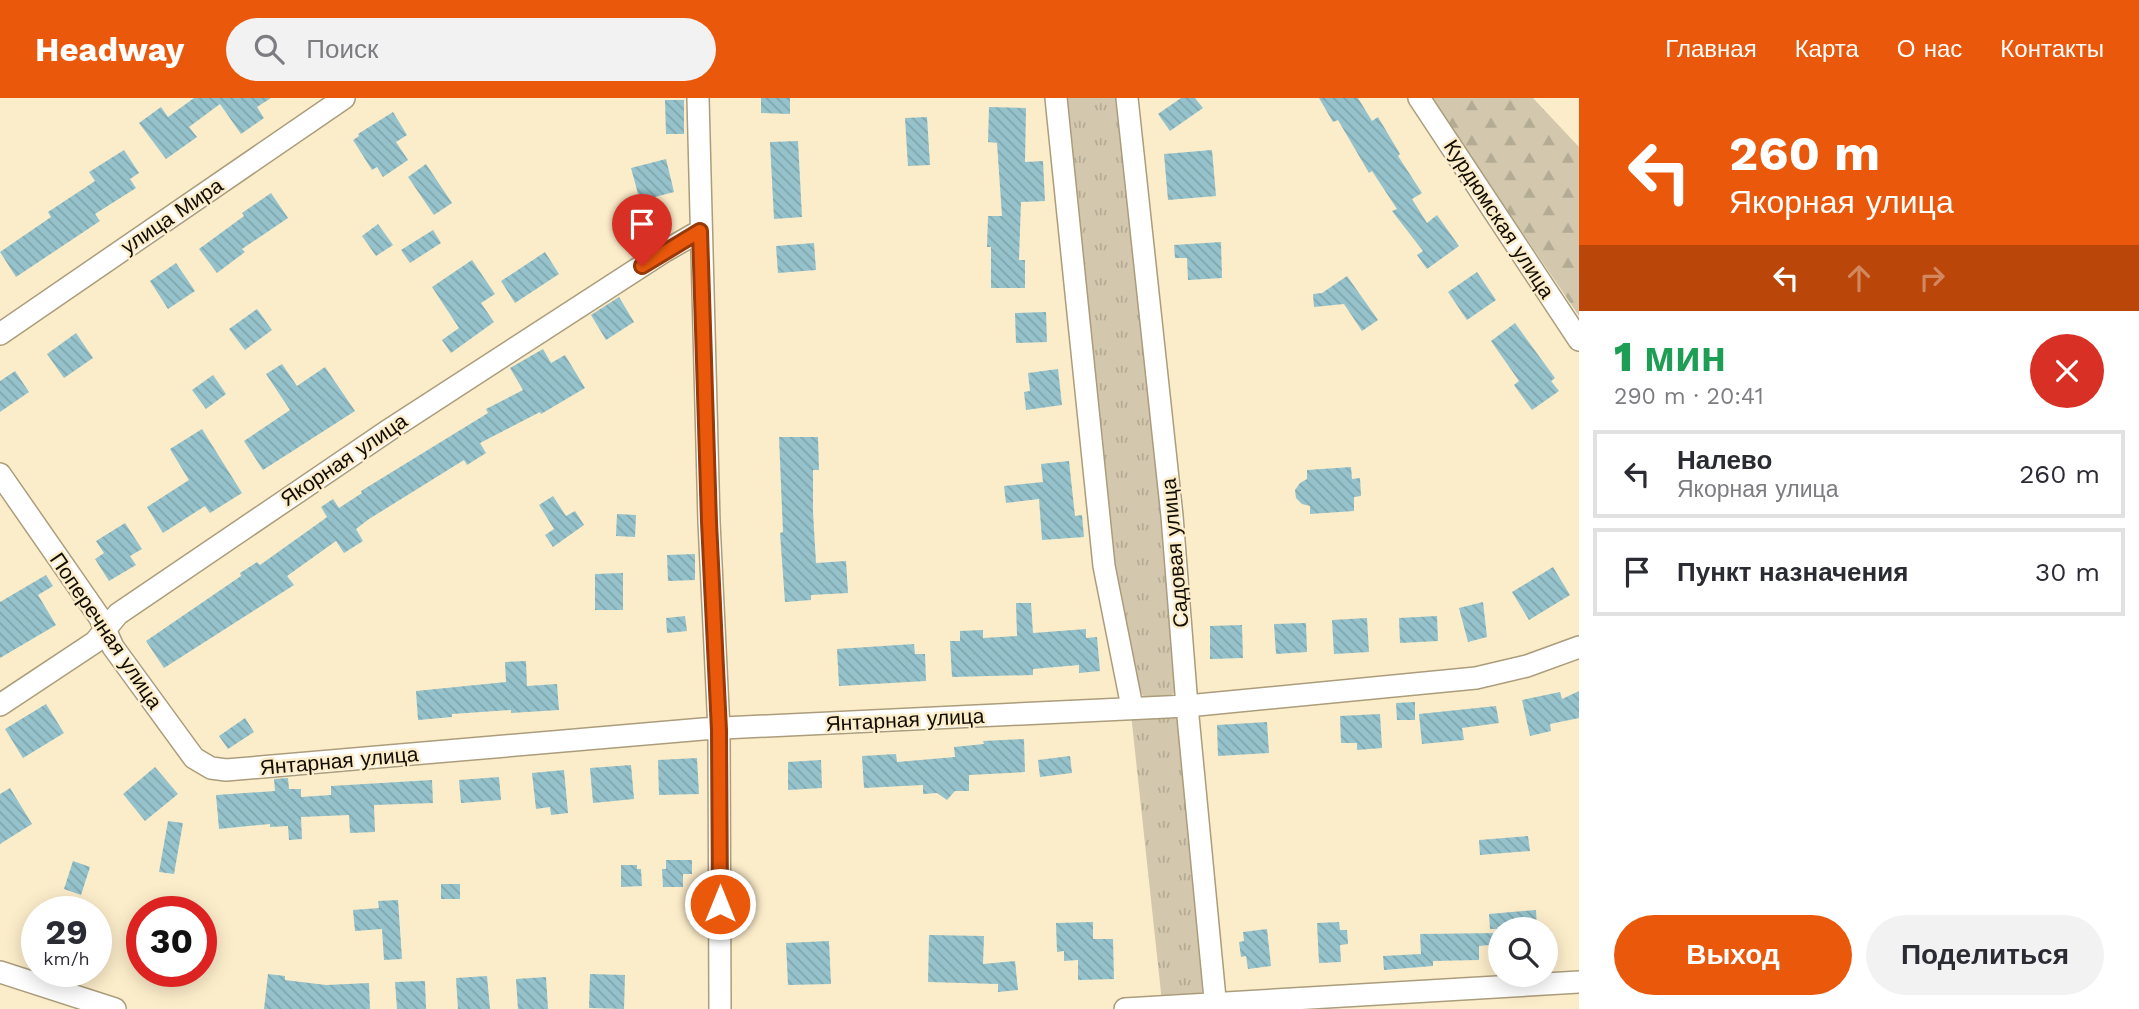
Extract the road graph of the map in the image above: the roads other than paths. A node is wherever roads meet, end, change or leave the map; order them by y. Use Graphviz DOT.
graph roads {
  1 [pos="344,98"];
  2 [pos="698,98"];
  3 [pos="1056,98"];
  4 [pos="1127,98"];
  5 [pos="1419,98"];
  6 [pos="700,231"];
  7 [pos="0,334"];
  8 [pos="1579,340"];
  9 [pos="0,474"];
  10 [pos="105,629"];
  11 [pos="1579,647"];
  12 [pos="0,705"];
  13 [pos="1187,706"];
  14 [pos="1132,707"];
  15 [pos="719,730"];
  16 [pos="226,770"];
  17 [pos="0,972"];
  18 [pos="1579,982"];
  19 [pos="1216,1006"];
  20 [pos="115,1009"];
  21 [pos="720,1009"];
  22 [pos="1125,1009"];
  1 -- 7 [label="street, улица Мира"];
  2 -- 6 [label="street"];
  3 -- 14 [label="street"];
  4 -- 13 [label="street, Садовая улица"];
  5 -- 8 [label="street, Курдюмская улица"];
  6 -- 10 [label="street, Якорная улица"];
  6 -- 15 [label="street"];
  9 -- 10 [label="street, Поперечная улица"];
  10 -- 12 [label="street, Якорная улица"];
  10 -- 16 [label="street, Поперечная улица"];
  11 -- 13 [label="street, Янтарная улица"];
  13 -- 14 [label="street, Янтарная улица"];
  13 -- 19 [label="street, Садовая улица"];
  14 -- 15 [label="street, Янтарная улица"];
  15 -- 16 [label="street, Янтарная улица"];
  15 -- 21 [label="street"];
  17 -- 20 [label="street"];
  18 -- 19 [label="street"];
  19 -- 22 [label="street"];
}
